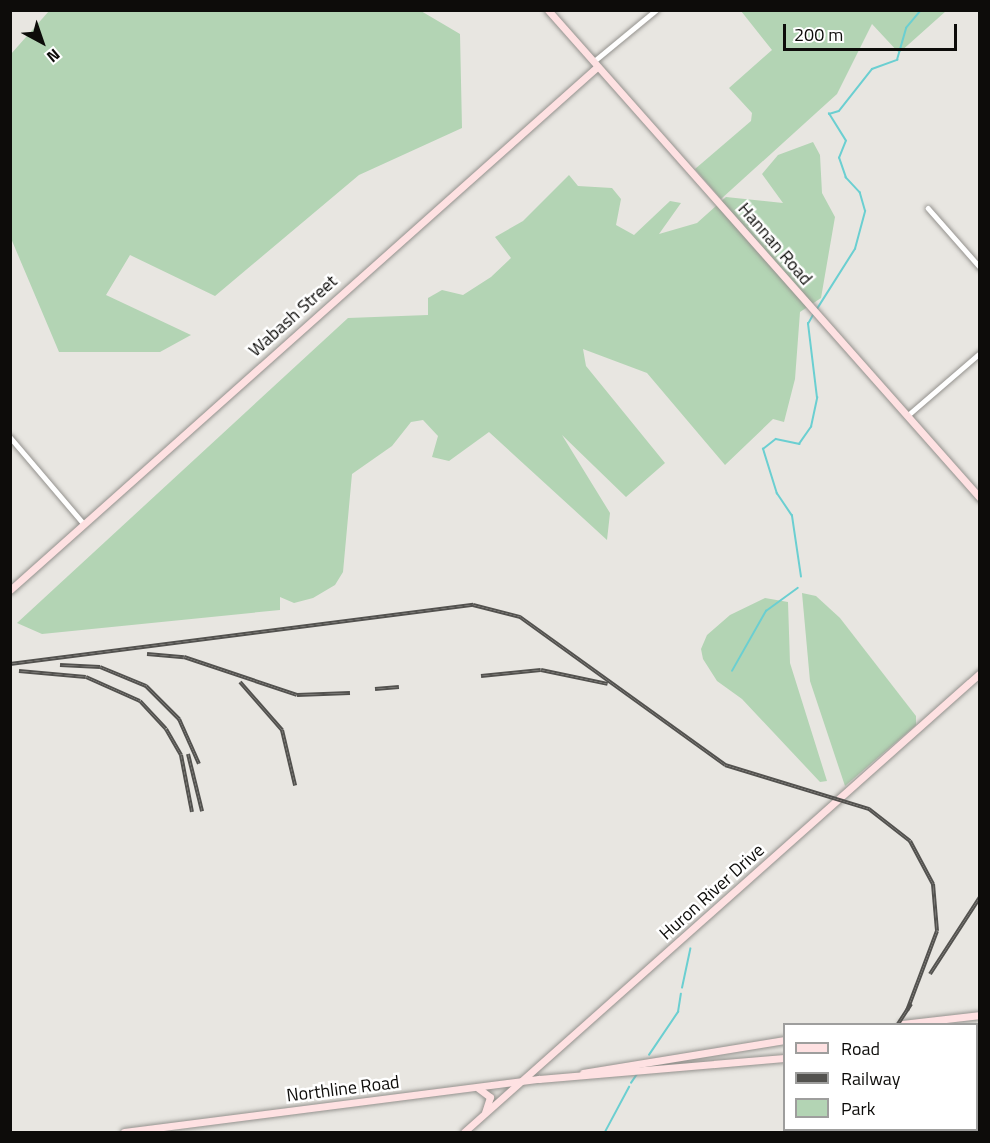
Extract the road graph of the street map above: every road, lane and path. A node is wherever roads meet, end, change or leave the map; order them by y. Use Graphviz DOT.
graph roads {
  1 [pos="548,10"];
  2 [pos="656,10"];
  3 [pos="595,64"];
  4 [pos="928,208"];
  5 [pos="980,267"];
  6 [pos="980,353"];
  7 [pos="907,416"];
  8 [pos="10,437"];
  9 [pos="980,498"];
  10 [pos="84,524"];
  11 [pos="10,590"];
  12 [pos="980,674"];
  13 [pos="980,1015"];
  14 [pos="911,1023"];
  15 [pos="783,1040"];
  16 [pos="783,1058"];
  17 [pos="566,1078"];
  18 [pos="522,1081"];
  19 [pos="476,1087"];
  20 [pos="483,1116"];
  21 [pos="124,1132"];
  22 [pos="464,1132"];
  1 -- 3 [label="street, Hannan Road"];
  2 -- 3 [label="street, Wabash Street"];
  3 -- 7 [label="street, Hannan Road"];
  3 -- 10 [label="street, Wabash Street"];
  4 -- 5 [label="street"];
  6 -- 7 [label="street"];
  7 -- 9 [label="street, Hannan Road"];
  8 -- 10 [label="street"];
  10 -- 11 [label="street, Wabash Street"];
  12 -- 18 [label="street, Huron River Drive"];
  13 -- 14 [label="street"];
  15 -- 17 [label="street, Northline Road"];
  16 -- 17 [label="street, Northline Road"];
  17 -- 18 [label="street, Northline Road"];
  18 -- 19 [label="street, Northline Road"];
  18 -- 20 [label="street, Huron River Drive"];
  19 -- 20 [label="street"];
  19 -- 21 [label="street, Northline Road"];
  20 -- 22 [label="street, Huron River Drive"];
}
